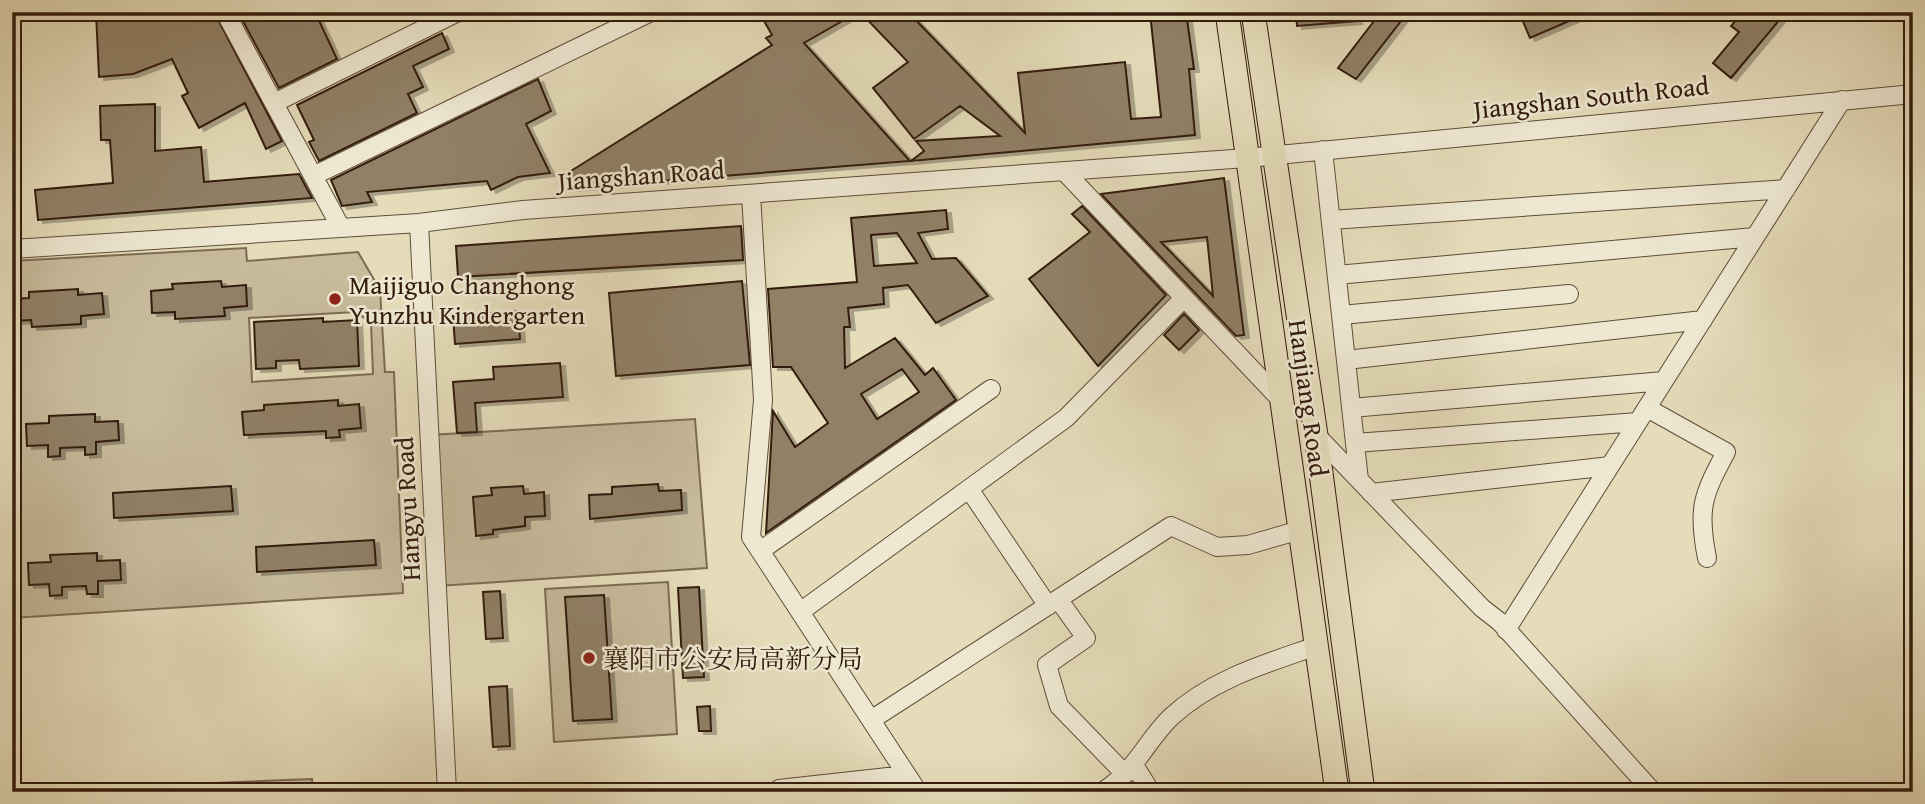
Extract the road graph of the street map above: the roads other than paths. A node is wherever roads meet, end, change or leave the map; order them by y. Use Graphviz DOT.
graph roads {
  1 [pos="225,12"];
  2 [pos="458,12"];
  3 [pos="651,12"];
  4 [pos="1227,12"];
  5 [pos="1253,12"];
  6 [pos="1913,94"];
  7 [pos="1842,100"];
  8 [pos="274,103"];
  9 [pos="1324,150"];
  10 [pos="1274,155"];
  11 [pos="1247,158"];
  12 [pos="1064,172"];
  13 [pos="313,176"];
  14 [pos="1786,189"];
  15 [pos="751,194"];
  16 [pos="1331,220"];
  17 [pos="419,223"];
  18 [pos="341,228"];
  19 [pos="1755,237"];
  20 [pos="12,249"];
  21 [pos="1337,275"];
  22 [pos="1569,294"];
  23 [pos="1184,298"];
  24 [pos="1341,315"];
  25 [pos="1703,320"];
  26 [pos="1346,360"];
  27 [pos="1664,381"];
  28 [pos="991,389"];
  29 [pos="1281,400"];
  30 [pos="1351,408"];
  31 [pos="1643,415"];
  32 [pos="1316,435"];
  33 [pos="1355,443"];
  34 [pos="1610,466"];
  35 [pos="1365,486"];
  36 [pos="969,489"];
  37 [pos="1300,530"];
  38 [pos="760,551"];
  39 [pos="1707,558"];
  40 [pos="1053,603"];
  41 [pos="800,612"];
  42 [pos="1506,630"];
  43 [pos="1316,646"];
  44 [pos="871,720"];
  45 [pos="1130,769"];
  46 [pos="906,775"];
  47 [pos="843,787"];
  48 [pos="1333,789"];
  49 [pos="447,792"];
  50 [pos="780,792"];
  51 [pos="918,792"];
  52 [pos="1102,792"];
  53 [pos="1151,792"];
  54 [pos="1363,792"];
  55 [pos="1653,792"];
  1 -- 8 [label="street"];
  2 -- 8 [label="street"];
  3 -- 13 [label="street"];
  4 -- 11 [label="main road, Hanjiang Road"];
  5 -- 10 [label="main road, Hanjiang Road"];
  6 -- 7 [label="street, Jiangshan South Road"];
  7 -- 9 [label="street, Jiangshan South Road"];
  7 -- 14 [label="street"];
  8 -- 13 [label="street"];
  9 -- 10 [label="street, Jiangshan South Road"];
  9 -- 16 [label="street"];
  10 -- 11 [label="street, Jiangshan Road"];
  10 -- 32 [label="main road, Hanjiang Road"];
  11 -- 12 [label="street, Jiangshan Road"];
  11 -- 29 [label="main road, Hanjiang Road"];
  12 -- 15 [label="street, Jiangshan Road"];
  12 -- 23 [label="street"];
  13 -- 18 [label="street"];
  14 -- 16 [label="street"];
  14 -- 19 [label="street"];
  15 -- 17 [label="street, Jiangshan Road"];
  15 -- 38 [label="street"];
  16 -- 21 [label="street"];
  17 -- 18 [label="street, Jiangshan Road"];
  17 -- 49 [label="street, Hangyu Road"];
  18 -- 20 [label="street, Jiangshan Road"];
  19 -- 21 [label="street"];
  19 -- 25 [label="street"];
  21 -- 24 [label="street"];
  22 -- 24 [label="street"];
  23 -- 29 [label="street"];
  23 -- 36 [label="street"];
  24 -- 26 [label="street"];
  25 -- 26 [label="street"];
  25 -- 27 [label="street"];
  26 -- 30 [label="street"];
  27 -- 30 [label="street"];
  27 -- 31 [label="street"];
  28 -- 38 [label="street"];
  29 -- 37 [label="main road, Hanjiang Road"];
  30 -- 33 [label="street"];
  31 -- 33 [label="street"];
  31 -- 34 [label="street"];
  31 -- 39 [label="street"];
  32 -- 35 [label="street"];
  32 -- 54 [label="main road, Hanjiang Road"];
  33 -- 35 [label="street"];
  34 -- 35 [label="street"];
  34 -- 42 [label="street"];
  35 -- 42 [label="street"];
  36 -- 40 [label="street"];
  36 -- 41 [label="street"];
  37 -- 40 [label="street"];
  37 -- 43 [label="main road, Hanjiang Road"];
  38 -- 41 [label="street"];
  40 -- 44 [label="street"];
  40 -- 45 [label="street"];
  41 -- 44 [label="street"];
  42 -- 55 [label="street"];
  43 -- 45 [label="street"];
  43 -- 48 [label="main road, Hanjiang Road"];
  44 -- 46 [label="street"];
  45 -- 52 [label="street"];
  45 -- 53 [label="street"];
  46 -- 47 [label="street"];
  46 -- 51 [label="street"];
  47 -- 50 [label="street"];
}
